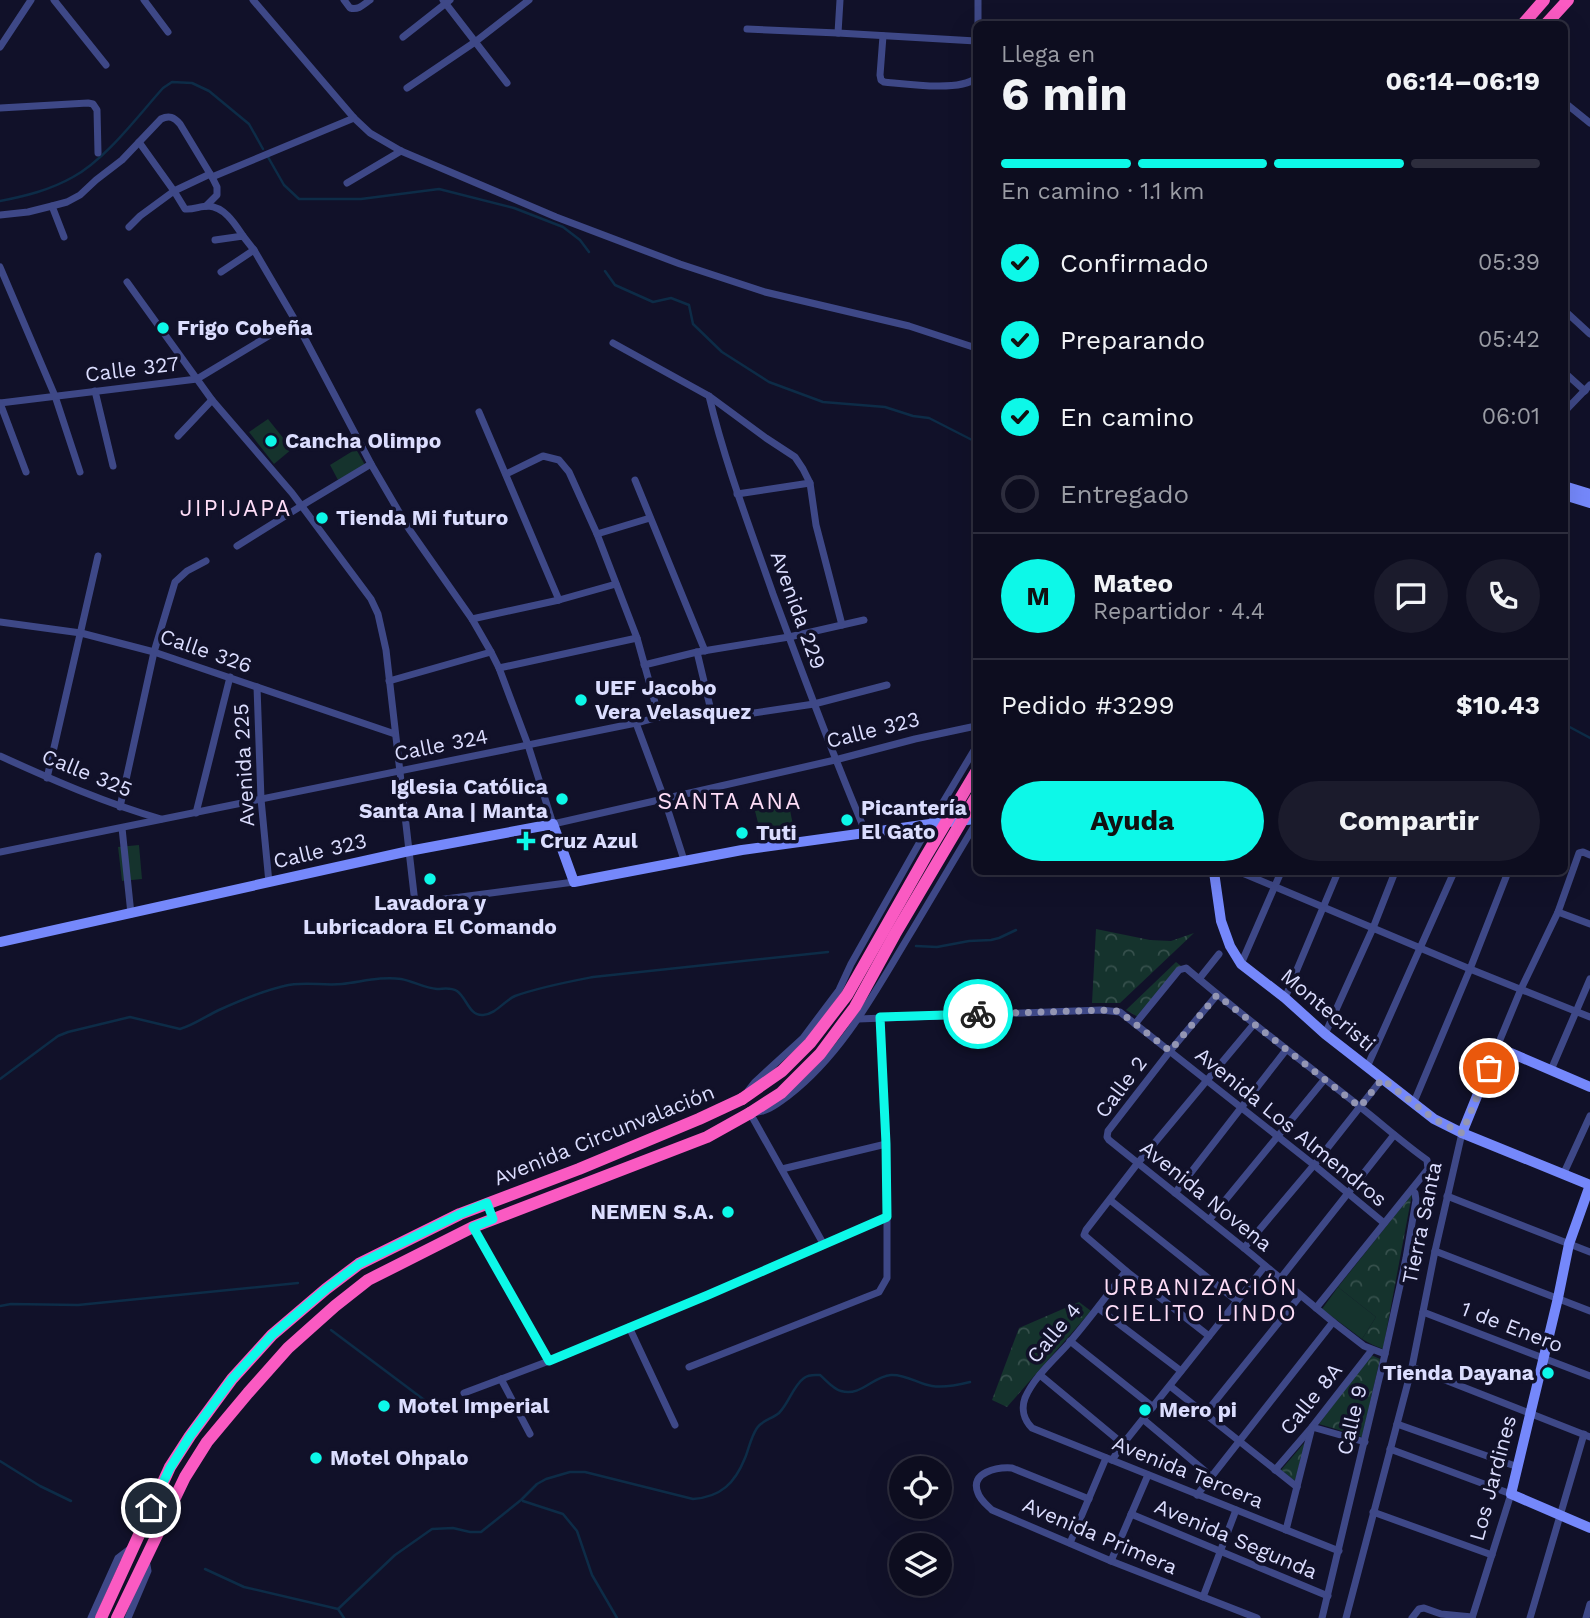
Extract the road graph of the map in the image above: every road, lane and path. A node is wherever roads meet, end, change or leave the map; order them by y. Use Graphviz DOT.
graph roads {
  1 [pos="54,0"];
  2 [pos="144,0"];
  3 [pos="253,0"];
  4 [pos="344,0"];
  5 [pos="370,0"];
  6 [pos="530,0"];
  7 [pos="839,0"];
  8 [pos="978,0"];
  9 [pos="1544,0"];
  10 [pos="1568,0"];
  11 [pos="28,1"];
  12 [pos="446,1"];
  13 [pos="978,21"];
  14 [pos="1526,21"];
  15 [pos="1549,21"];
  16 [pos="747,29"];
  17 [pos="168,32"];
  18 [pos="838,33"];
  19 [pos="883,36"];
  20 [pos="403,37"];
  21 [pos="973,41"];
  22 [pos="475,42"];
  23 [pos="0,47"];
  24 [pos="106,65"];
  25 [pos="973,80"];
  26 [pos="507,83"];
  27 [pos="407,88"];
  28 [pos="1568,105"];
  29 [pos="0,108"];
  30 [pos="354,118"];
  31 [pos="1590,123"];
  32 [pos="139,142"];
  33 [pos="401,151"];
  34 [pos="98,153"];
  35 [pos="211,176"];
  36 [pos="346,183"];
  37 [pos="174,191"];
  38 [pos="52,206"];
  39 [pos="206,206"];
  40 [pos="0,215"];
  41 [pos="129,227"];
  42 [pos="243,236"];
  43 [pos="64,237"];
  44 [pos="215,240"];
  45 [pos="254,250"];
  46 [pos="1,270"];
  47 [pos="221,272"];
  48 [pos="127,282"];
  49 [pos="1568,314"];
  50 [pos="295,320"];
  51 [pos="1590,334"];
  52 [pos="613,343"];
  53 [pos="973,347"];
  54 [pos="1568,375"];
  55 [pos="197,379"];
  56 [pos="1588,388"];
  57 [pos="95,391"];
  58 [pos="55,396"];
  59 [pos="709,396"];
  60 [pos="212,400"];
  61 [pos="0,403"];
  62 [pos="1568,408"];
  63 [pos="479,412"];
  64 [pos="178,436"];
  65 [pos="371,464"];
  66 [pos="113,466"];
  67 [pos="26,472"];
  68 [pos="80,472"];
  69 [pos="506,474"];
  70 [pos="635,480"];
  71 [pos="810,483"];
  72 [pos="1568,487"];
  73 [pos="737,494"];
  74 [pos="1590,494"];
  75 [pos="1568,496"];
  76 [pos="1590,503"];
  77 [pos="301,506"];
  78 [pos="650,518"];
  79 [pos="597,534"];
  80 [pos="237,546"];
  81 [pos="97,556"];
  82 [pos="206,561"];
  83 [pos="616,584"];
  84 [pos="559,600"];
  85 [pos="472,619"];
  86 [pos="864,620"];
  87 [pos="0,622"];
  88 [pos="842,625"];
  89 [pos="80,633"];
  90 [pos="789,637"];
  91 [pos="637,638"];
  92 [pos="154,652"];
  93 [pos="491,652"];
  94 [pos="701,652"];
  95 [pos="644,665"];
  96 [pos="499,668"];
  97 [pos="230,677"];
  98 [pos="390,681"];
  99 [pos="887,685"];
  100 [pos="257,687"];
  101 [pos="814,704"];
  102 [pos="659,717"];
  103 [pos="713,719"];
  104 [pos="636,723"];
  105 [pos="973,727"];
  106 [pos="395,734"];
  107 [pos="528,746"];
  108 [pos="973,752"];
  109 [pos="0,756"];
  110 [pos="835,760"];
  111 [pos="399,771"];
  112 [pos="973,777"];
  113 [pos="47,778"];
  114 [pos="664,798"];
  115 [pos="261,799"];
  116 [pos="973,802"];
  117 [pos="120,807"];
  118 [pos="197,813"];
  119 [pos="162,820"];
  120 [pos="973,821"];
  121 [pos="553,824"];
  122 [pos="930,824"];
  123 [pos="973,826"];
  124 [pos="122,828"];
  125 [pos="866,833"];
  126 [pos="409,851"];
  127 [pos="0,852"];
  128 [pos="1590,855"];
  129 [pos="684,860"];
  130 [pos="1214,875"];
  131 [pos="1247,875"];
  132 [pos="1279,875"];
  133 [pos="1337,875"];
  134 [pos="1394,875"];
  135 [pos="1453,875"];
  136 [pos="1507,875"];
  137 [pos="574,882"];
  138 [pos="269,883"];
  139 [pos="1274,887"];
  140 [pos="1322,907"];
  141 [pos="1558,912"];
  142 [pos="131,914"];
  143 [pos="1590,924"];
  144 [pos="1373,928"];
  145 [pos="0,942"];
  146 [pos="1419,948"];
  147 [pos="1219,954"];
  148 [pos="1241,964"];
  149 [pos="1470,970"];
  150 [pos="1199,978"];
  151 [pos="1590,979"];
  152 [pos="1521,989"];
  153 [pos="1217,995"];
  154 [pos="1285,998"];
  155 [pos="1576,1011"];
  156 [pos="880,1017"];
  157 [pos="1590,1017"];
  158 [pos="858,1019"];
  159 [pos="1135,1024"];
  160 [pos="1254,1024"];
  161 [pos="1325,1034"];
  162 [pos="1497,1047"];
  163 [pos="1170,1051"];
  164 [pos="1286,1051"];
  165 [pos="1367,1067"];
  166 [pos="1551,1070"];
  167 [pos="1382,1079"];
  168 [pos="1324,1080"];
  169 [pos="1207,1081"];
  170 [pos="1590,1087"];
  171 [pos="742,1099"];
  172 [pos="1414,1102"];
  173 [pos="1360,1107"];
  174 [pos="1242,1108"];
  175 [pos="750,1113"];
  176 [pos="1590,1116"];
  177 [pos="1462,1133"];
  178 [pos="1394,1135"];
  179 [pos="1277,1136"];
  180 [pos="1107,1137"];
  181 [pos="886,1144"];
  182 [pos="1137,1164"];
  183 [pos="1314,1166"];
  184 [pos="782,1169"];
  185 [pos="1563,1175"];
  186 [pos="1590,1185"];
  187 [pos="1412,1190"];
  188 [pos="1349,1193"];
  189 [pos="1175,1194"];
  190 [pos="1447,1196"];
  191 [pos="1110,1200"];
  192 [pos="487,1203"];
  193 [pos="887,1217"];
  194 [pos="493,1219"];
  195 [pos="1209,1220"];
  196 [pos="1384,1223"];
  197 [pos="473,1227"];
  198 [pos="1569,1244"];
  199 [pos="824,1245"];
  200 [pos="1244,1248"];
  201 [pos="1435,1251"];
  202 [pos="1590,1252"];
  203 [pos="1265,1266"];
  204 [pos="1126,1271"];
  205 [pos="1280,1279"];
  206 [pos="1300,1296"];
  207 [pos="1558,1298"];
  208 [pos="1237,1301"];
  209 [pos="1098,1308"];
  210 [pos="1316,1308"];
  211 [pos="1590,1311"];
  212 [pos="1423,1312"];
  213 [pos="1333,1322"];
  214 [pos="629,1327"];
  215 [pos="1209,1336"];
  216 [pos="1070,1341"];
  217 [pos="1372,1350"];
  218 [pos="1385,1354"];
  219 [pos="1543,1357"];
  220 [pos="549,1361"];
  221 [pos="689,1367"];
  222 [pos="1412,1367"];
  223 [pos="1181,1371"];
  224 [pos="1041,1375"];
  225 [pos="1590,1376"];
  226 [pos="501,1379"];
  227 [pos="1170,1386"];
  228 [pos="464,1393"];
  229 [pos="1153,1407"];
  230 [pos="1531,1414"];
  231 [pos="1204,1415"];
  232 [pos="1143,1420"];
  233 [pos="1027,1423"];
  234 [pos="1397,1423"];
  235 [pos="675,1425"];
  236 [pos="1312,1427"];
  237 [pos="530,1434"];
  238 [pos="1587,1436"];
  239 [pos="1240,1442"];
  240 [pos="1365,1442"];
  241 [pos="1123,1444"];
  242 [pos="1390,1449"];
  243 [pos="1109,1459"];
  244 [pos="1518,1466"];
  245 [pos="1275,1470"];
  246 [pos="1148,1475"];
  247 [pos="1212,1477"];
  248 [pos="1297,1487"];
  249 [pos="1511,1494"];
  250 [pos="1197,1495"];
  251 [pos="1089,1499"];
  252 [pos="1236,1510"];
  253 [pos="1373,1513"];
  254 [pos="1131,1514"];
  255 [pos="1561,1516"];
  256 [pos="1590,1528"];
  257 [pos="1286,1530"];
  258 [pos="1070,1543"];
  259 [pos="132,1548"];
  260 [pos="1339,1551"];
  261 [pos="1220,1552"];
  262 [pos="146,1555"];
  263 [pos="1492,1555"];
  264 [pos="1111,1561"];
  265 [pos="1328,1595"];
  266 [pos="1203,1597"];
  267 [pos="1590,1604"];
  268 [pos="90,1618"];
  269 [pos="101,1618"];
  270 [pos="117,1618"];
  271 [pos="128,1618"];
  272 [pos="1257,1618"];
  273 [pos="1322,1618"];
  274 [pos="1346,1618"];
  275 [pos="1412,1618"];
  276 [pos="1472,1618"];
  277 [pos="1530,1618"];
  278 [pos="1586,1618"];
  1 -- 24 [label="street"];
  2 -- 17 [label="street"];
  3 -- 30 [label="street"];
  4 -- 5 [label="street"];
  6 -- 22 [label="street"];
  7 -- 18 [label="street"];
  8 -- 13 [label="street"];
  9 -- 14 [label="highway"];
  10 -- 15 [label="highway"];
  11 -- 23 [label="street"];
  12 -- 20 [label="street"];
  12 -- 22 [label="street"];
  16 -- 18 [label="street"];
  18 -- 19 [label="street"];
  19 -- 21 [label="street"];
  19 -- 25 [label="street"];
  22 -- 26 [label="street"];
  22 -- 27 [label="street"];
  28 -- 31 [label="street"];
  29 -- 34 [label="street"];
  30 -- 33 [label="street"];
  30 -- 35 [label="street"];
  32 -- 35 [label="street"];
  32 -- 37 [label="street"];
  32 -- 38 [label="street"];
  33 -- 36 [label="street"];
  33 -- 53 [label="street"];
  35 -- 37 [label="street"];
  35 -- 39 [label="street"];
  37 -- 39 [label="street"];
  37 -- 41 [label="street"];
  38 -- 40 [label="street"];
  38 -- 43 [label="street"];
  39 -- 42 [label="street"];
  42 -- 44 [label="street"];
  42 -- 45 [label="street"];
  45 -- 47 [label="street"];
  45 -- 50 [label="street"];
  46 -- 58 [label="street"];
  48 -- 55 [label="street"];
  49 -- 51 [label="street"];
  50 -- 55 [label="street, Calle 327"];
  50 -- 65 [label="street"];
  52 -- 59 [label="street"];
  54 -- 56 [label="street"];
  55 -- 57 [label="street, Calle 327"];
  55 -- 60 [label="street"];
  56 -- 62 [label="street"];
  57 -- 58 [label="street, Calle 327"];
  57 -- 66 [label="street"];
  58 -- 61 [label="street, Calle 327"];
  58 -- 68 [label="street"];
  59 -- 71 [label="street"];
  59 -- 73 [label="street, Avenida 229"];
  60 -- 64 [label="street"];
  60 -- 77 [label="street"];
  61 -- 67 [label="street"];
  63 -- 69 [label="street"];
  65 -- 77 [label="street"];
  65 -- 85 [label="street"];
  69 -- 79 [label="street"];
  69 -- 84 [label="street"];
  70 -- 78 [label="street"];
  71 -- 73 [label="street"];
  71 -- 88 [label="street"];
  72 -- 74 [label="street"];
  73 -- 90 [label="street, Avenida 229"];
  75 -- 76 [label="street"];
  77 -- 80 [label="street"];
  77 -- 98 [label="street"];
  78 -- 79 [label="street"];
  78 -- 94 [label="street"];
  79 -- 83 [label="street"];
  81 -- 89 [label="street"];
  82 -- 92 [label="street"];
  83 -- 84 [label="street"];
  83 -- 91 [label="street"];
  84 -- 85 [label="street"];
  85 -- 93 [label="street"];
  86 -- 88 [label="street"];
  87 -- 89 [label="street, Calle 326"];
  88 -- 90 [label="street"];
  89 -- 92 [label="street, Calle 326"];
  89 -- 113 [label="street"];
  90 -- 94 [label="street"];
  90 -- 101 [label="street, Avenida 229"];
  91 -- 95 [label="street"];
  91 -- 96 [label="street"];
  92 -- 97 [label="street, Calle 326"];
  92 -- 117 [label="street"];
  93 -- 96 [label="street"];
  93 -- 98 [label="street"];
  94 -- 95 [label="street"];
  94 -- 103 [label="street"];
  95 -- 102 [label="street"];
  96 -- 107 [label="street"];
  97 -- 100 [label="street, Calle 326"];
  97 -- 118 [label="street"];
  98 -- 106 [label="street"];
  99 -- 101 [label="street, Calle 324"];
  100 -- 106 [label="street, Calle 326"];
  100 -- 115 [label="street, Avenida 225"];
  101 -- 103 [label="street, Calle 324"];
  101 -- 110 [label="street, Avenida 229"];
  102 -- 103 [label="street, Calle 324"];
  102 -- 104 [label="street, Calle 324"];
  104 -- 107 [label="street, Calle 324"];
  104 -- 114 [label="street"];
  105 -- 110 [label="street, Calle 323"];
  106 -- 111 [label="street"];
  107 -- 111 [label="street, Calle 324"];
  107 -- 121 [label="street"];
  108 -- 122 [label="street, Avenida Circunvalación"];
  109 -- 113 [label="street, Calle 325"];
  110 -- 114 [label="street, Calle 323"];
  110 -- 125 [label="street, Avenida 229"];
  111 -- 115 [label="street, Calle 324"];
  111 -- 126 [label="street"];
  112 -- 171 [label="highway, Avenida Circunvalación, bridge"];
  113 -- 117 [label="street, Calle 325"];
  114 -- 121 [label="street, Calle 323"];
  114 -- 129 [label="street"];
  115 -- 118 [label="street, Calle 324"];
  115 -- 138 [label="street, Avenida 225"];
  116 -- 175 [label="highway, Avenida Circunvalación, bridge"];
  117 -- 119 [label="street, Calle 325"];
  118 -- 119 [label="street, Calle 324"];
  119 -- 124 [label="street, Calle 324"];
  120 -- 122 [label="street"];
  121 -- 126 [label="street, Calle 323"];
  121 -- 137 [label="street"];
  122 -- 125 [label="street"];
  122 -- 171 [label="street, Avenida Circunvalación"];
  123 -- 158 [label="street, Avenida Circunvalación"];
  124 -- 127 [label="street, Calle 324"];
  124 -- 142 [label="street"];
  125 -- 129 [label="street"];
  126 -- 137 [label="street"];
  126 -- 138 [label="street, Calle 323"];
  128 -- 141 [label="street, Tierra Santa"];
  129 -- 137 [label="street"];
  130 -- 148 [label="street, Montecristi"];
  131 -- 139 [label="street"];
  132 -- 139 [label="street"];
  133 -- 140 [label="street"];
  134 -- 144 [label="street"];
  135 -- 146 [label="street"];
  136 -- 149 [label="street"];
  138 -- 142 [label="street, Calle 323"];
  139 -- 140 [label="street"];
  139 -- 148 [label="street"];
  140 -- 144 [label="street"];
  140 -- 154 [label="street"];
  141 -- 143 [label="street"];
  141 -- 152 [label="street, Tierra Santa"];
  142 -- 145 [label="street, Calle 323"];
  144 -- 146 [label="street"];
  144 -- 161 [label="street"];
  146 -- 149 [label="street"];
  146 -- 165 [label="street"];
  147 -- 150 [label="street"];
  148 -- 154 [label="street, Montecristi"];
  149 -- 152 [label="street"];
  149 -- 172 [label="street"];
  150 -- 153 [label="street"];
  150 -- 159 [label="street"];
  151 -- 155 [label="street"];
  152 -- 155 [label="street"];
  152 -- 162 [label="street, Tierra Santa"];
  153 -- 160 [label="street"];
  153 -- 163 [label="street, Calle 2"];
  154 -- 161 [label="street, Montecristi"];
  155 -- 157 [label="street"];
  155 -- 166 [label="street"];
  156 -- 158 [label="street, Avenida Los Almendros"];
  156 -- 159 [label="street, Avenida Los Almendros"];
  156 -- 181 [label="street"];
  158 -- 175 [label="street, Avenida Circunvalación"];
  159 -- 163 [label="street, Avenida Los Almendros"];
  160 -- 164 [label="street"];
  160 -- 169 [label="street"];
  161 -- 165 [label="street, Montecristi"];
  162 -- 166 [label="street"];
  162 -- 177 [label="street, Tierra Santa"];
  163 -- 169 [label="street, Avenida Los Almendros"];
  163 -- 180 [label="street, Calle 2"];
  164 -- 168 [label="street"];
  164 -- 174 [label="street"];
  165 -- 167 [label="street, Montecristi"];
  166 -- 170 [label="street"];
  167 -- 172 [label="street, Montecristi"];
  167 -- 173 [label="street"];
  168 -- 173 [label="street"];
  168 -- 179 [label="street"];
  169 -- 174 [label="street, Avenida Los Almendros"];
  169 -- 182 [label="street"];
  171 -- 192 [label="highway, Avenida Circunvalación"];
  172 -- 177 [label="street, Montecristi"];
  173 -- 178 [label="street"];
  173 -- 183 [label="street"];
  174 -- 179 [label="street, Avenida Los Almendros"];
  174 -- 189 [label="street"];
  175 -- 184 [label="street"];
  175 -- 194 [label="highway, Avenida Circunvalación"];
  176 -- 185 [label="street"];
  177 -- 185 [label="street, Montecristi"];
  177 -- 190 [label="street, Tierra Santa"];
  178 -- 187 [label="street"];
  178 -- 188 [label="street"];
  179 -- 183 [label="street, Avenida Los Almendros"];
  179 -- 195 [label="street"];
  180 -- 182 [label="street, Avenida Novena"];
  181 -- 184 [label="street"];
  181 -- 193 [label="street"];
  182 -- 189 [label="street, Avenida Novena"];
  182 -- 191 [label="street"];
  183 -- 188 [label="street, Avenida Los Almendros"];
  183 -- 200 [label="street"];
  184 -- 199 [label="street"];
  185 -- 186 [label="street, Montecristi"];
  186 -- 198 [label="street, Los Jardines"];
  187 -- 196 [label="street"];
  187 -- 218 [label="street, Calle 9"];
  188 -- 196 [label="street, Avenida Los Almendros"];
  188 -- 205 [label="street"];
  189 -- 195 [label="street, Avenida Novena"];
  190 -- 198 [label="street"];
  190 -- 201 [label="street, Tierra Santa"];
  191 -- 204 [label="street"];
  191 -- 208 [label="street"];
  192 -- 194 [label="highway"];
  192 -- 259 [label="highway, Avenida Circunvalación"];
  193 -- 199 [label="street"];
  193 -- 221 [label="street"];
  194 -- 197 [label="highway, Avenida Circunvalación"];
  195 -- 200 [label="street, Avenida Novena"];
  196 -- 210 [label="street"];
  197 -- 220 [label="street"];
  197 -- 262 [label="highway, Avenida Circunvalación"];
  198 -- 202 [label="street"];
  198 -- 207 [label="street, Los Jardines"];
  199 -- 214 [label="street"];
  200 -- 203 [label="street, Avenida Novena"];
  201 -- 207 [label="street"];
  201 -- 212 [label="street, Tierra Santa"];
  203 -- 205 [label="street, Avenida Novena"];
  203 -- 208 [label="street"];
  204 -- 209 [label="street, Calle 4"];
  204 -- 215 [label="street"];
  205 -- 206 [label="street, Avenida Novena"];
  206 -- 210 [label="street, Avenida Novena"];
  206 -- 231 [label="street"];
  207 -- 211 [label="street"];
  207 -- 219 [label="street, Los Jardines"];
  208 -- 215 [label="street"];
  209 -- 216 [label="street, Calle 4"];
  209 -- 223 [label="street"];
  210 -- 213 [label="street, Avenida Novena"];
  212 -- 219 [label="street, 1 de Enero"];
  212 -- 222 [label="street, Tierra Santa"];
  213 -- 217 [label="street, Avenida Novena"];
  213 -- 239 [label="street"];
  214 -- 220 [label="street"];
  214 -- 235 [label="street"];
  215 -- 223 [label="street"];
  216 -- 224 [label="street, Calle 4"];
  216 -- 229 [label="street"];
  217 -- 218 [label="street, Avenida Novena"];
  217 -- 236 [label="street, Calle 8A"];
  218 -- 240 [label="street, Calle 9"];
  219 -- 225 [label="street, 1 de Enero"];
  219 -- 230 [label="street, Los Jardines"];
  220 -- 226 [label="street"];
  222 -- 230 [label="street"];
  222 -- 234 [label="street, Tierra Santa"];
  223 -- 227 [label="street"];
  224 -- 233 [label="street, Calle 4"];
  224 -- 241 [label="street"];
  226 -- 228 [label="street"];
  226 -- 237 [label="street"];
  227 -- 229 [label="street"];
  227 -- 231 [label="street"];
  229 -- 232 [label="street"];
  230 -- 238 [label="street"];
  230 -- 244 [label="street, Los Jardines"];
  231 -- 239 [label="street"];
  232 -- 241 [label="street"];
  232 -- 247 [label="street"];
  233 -- 243 [label="street, Avenida Tercera"];
  234 -- 242 [label="street, Tierra Santa"];
  234 -- 244 [label="street"];
  236 -- 240 [label="street"];
  236 -- 245 [label="street, Calle 8A"];
  236 -- 248 [label="street"];
  238 -- 255 [label="street"];
  239 -- 245 [label="street"];
  239 -- 247 [label="street"];
  240 -- 260 [label="street, Calle 9"];
  241 -- 243 [label="street"];
  242 -- 249 [label="street"];
  242 -- 253 [label="street, Tierra Santa"];
  243 -- 246 [label="street, Avenida Tercera"];
  243 -- 251 [label="street"];
  244 -- 249 [label="street, Los Jardines"];
  245 -- 248 [label="street"];
  246 -- 250 [label="street, Avenida Tercera"];
  246 -- 254 [label="street"];
  247 -- 250 [label="street"];
  248 -- 257 [label="street"];
  249 -- 255 [label="street"];
  249 -- 263 [label="street, Los Jardines"];
  250 -- 252 [label="street, Avenida Tercera"];
  251 -- 258 [label="street"];
  251 -- 258 [label="street, Avenida Primera"];
  252 -- 257 [label="street, Avenida Tercera"];
  252 -- 261 [label="street"];
  253 -- 263 [label="street"];
  253 -- 274 [label="street, Tierra Santa"];
  254 -- 261 [label="street, Avenida Segunda"];
  254 -- 264 [label="street"];
  255 -- 256 [label="street"];
  255 -- 277 [label="street"];
  257 -- 260 [label="street, Avenida Tercera"];
  258 -- 264 [label="street, Avenida Primera"];
  259 -- 268 [label="street, Avenida Circunvalación"];
  259 -- 269 [label="highway, Avenida Circunvalación"];
  260 -- 265 [label="street, Calle 9"];
  261 -- 265 [label="street, Avenida Segunda"];
  261 -- 266 [label="street"];
  262 -- 270 [label="highway, Avenida Circunvalación"];
  262 -- 271 [label="street, Avenida Circunvalación"];
  263 -- 276 [label="street, Los Jardines"];
  264 -- 266 [label="street, Avenida Primera"];
  265 -- 273 [label="street, Calle 9"];
  266 -- 272 [label="street, Avenida Primera"];
  267 -- 278 [label="street"];
  275 -- 276 [label="street"];
}
